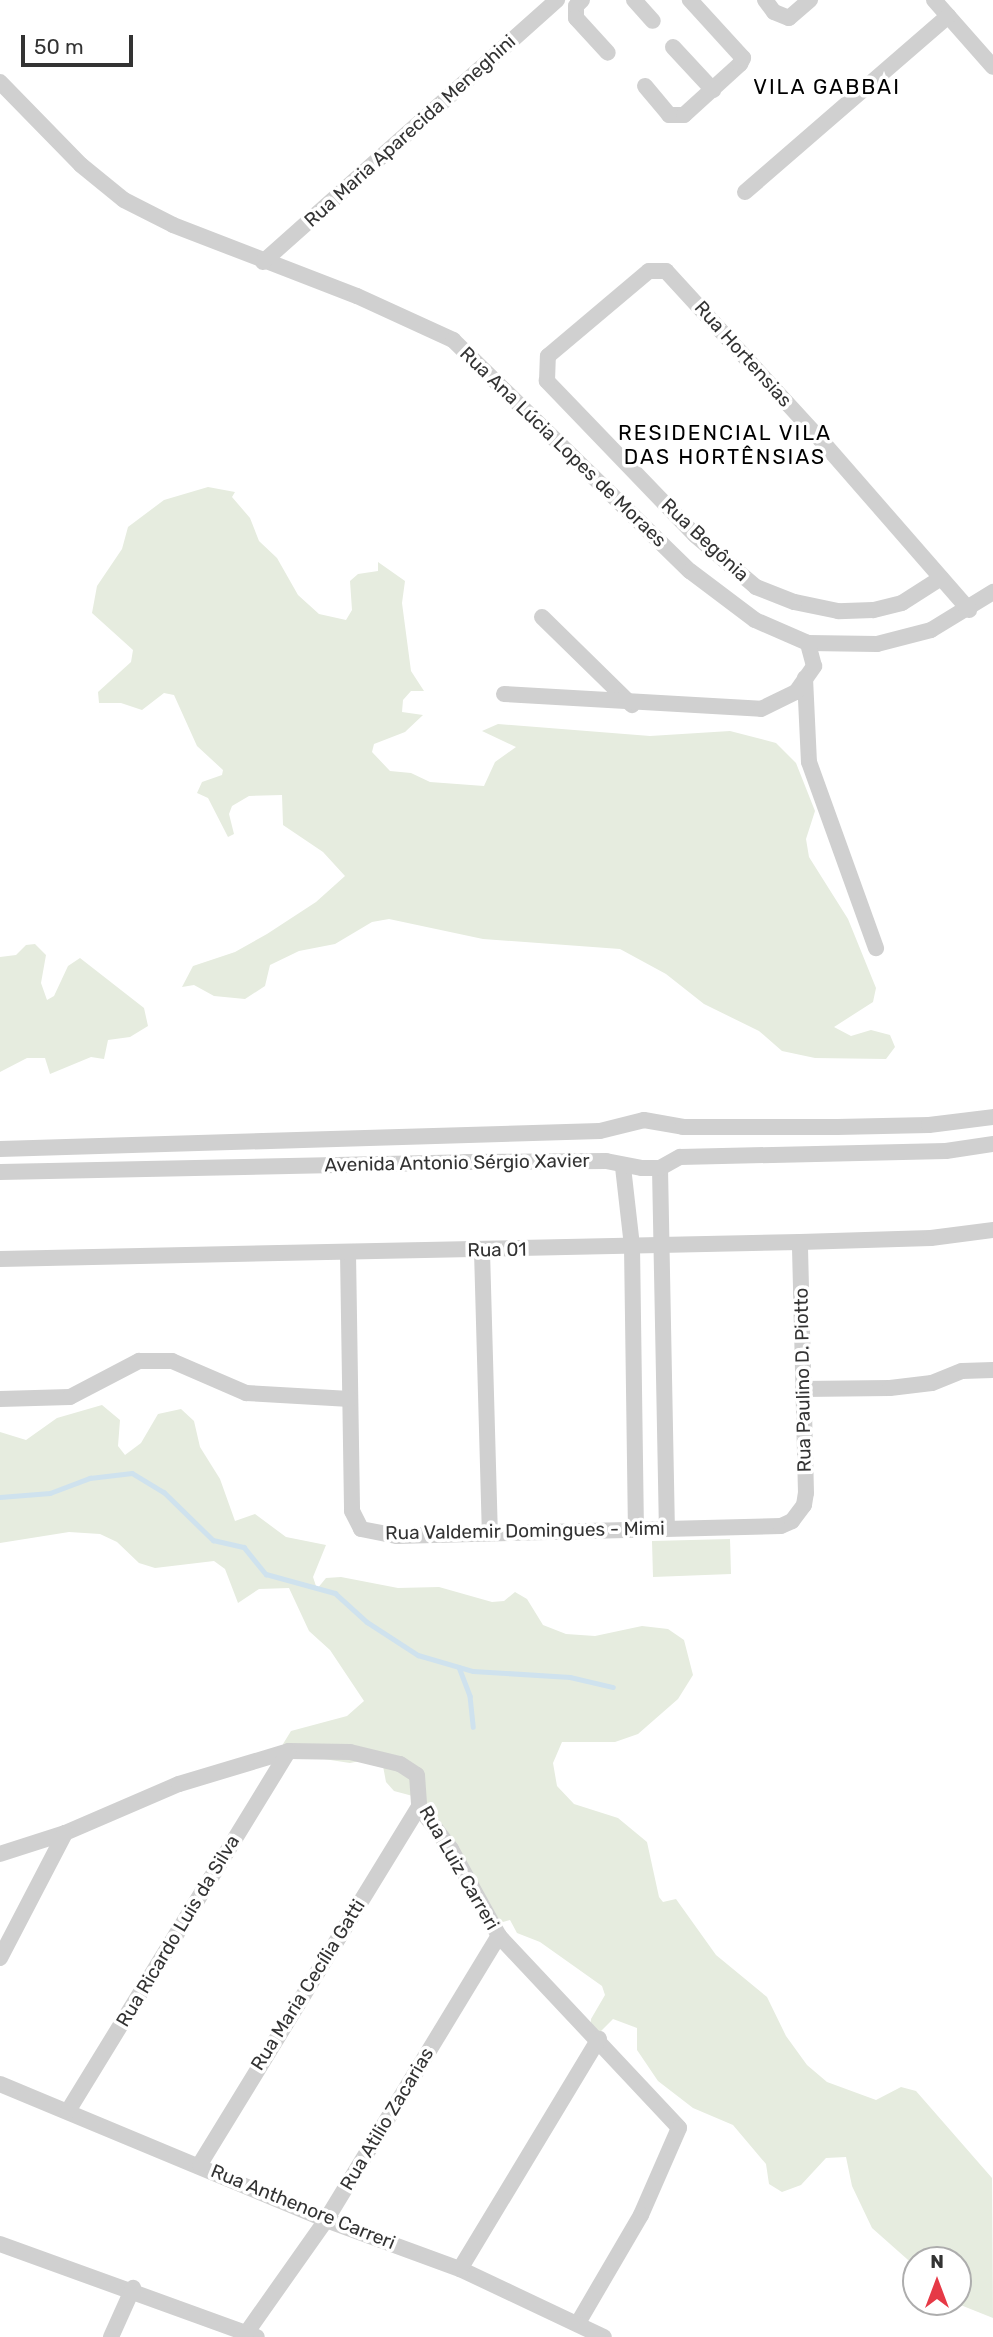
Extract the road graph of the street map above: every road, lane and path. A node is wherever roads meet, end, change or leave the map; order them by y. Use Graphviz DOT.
graph roads {
  1 [pos="557,0"];
  2 [pos="582,0"];
  3 [pos="634,0"];
  4 [pos="690,0"];
  5 [pos="765,0"];
  6 [pos="810,0"];
  7 [pos="934,0"];
  8 [pos="948,16"];
  9 [pos="653,21"];
  10 [pos="673,47"];
  11 [pos="608,53"];
  12 [pos="993,67"];
  13 [pos="0,82"];
  14 [pos="645,86"];
  15 [pos="713,90"];
  16 [pos="746,192"];
  17 [pos="263,262"];
  18 [pos="547,382"];
  19 [pos="941,578"];
  20 [pos="993,592"];
  21 [pos="969,610"];
  22 [pos="542,617"];
  23 [pos="808,643"];
  24 [pos="805,678"];
  25 [pos="504,694"];
  26 [pos="632,705"];
  27 [pos="876,948"];
  28 [pos="993,1117"];
  29 [pos="683,1127"];
  30 [pos="600,1131"];
  31 [pos="993,1144"];
  32 [pos="0,1149"];
  33 [pos="680,1157"];
  34 [pos="606,1161"];
  35 [pos="623,1167"];
  36 [pos="660,1168"];
  37 [pos="0,1172"];
  38 [pos="993,1230"];
  39 [pos="800,1242"];
  40 [pos="632,1246"];
  41 [pos="659,1246"];
  42 [pos="482,1251"];
  43 [pos="348,1252"];
  44 [pos="0,1259"];
  45 [pos="993,1370"];
  46 [pos="803,1389"];
  47 [pos="0,1399"];
  48 [pos="350,1399"];
  49 [pos="799,1515"];
  50 [pos="667,1528"];
  51 [pos="490,1530"];
  52 [pos="636,1530"];
  53 [pos="289,1751"];
  54 [pos="419,1807"];
  55 [pos="65,1833"];
  56 [pos="0,1854"];
  57 [pos="499,1936"];
  58 [pos="0,1958"];
  59 [pos="599,2039"];
  60 [pos="0,2084"];
  61 [pos="68,2111"];
  62 [pos="200,2164"];
  63 [pos="326,2220"];
  64 [pos="0,2244"];
  65 [pos="460,2269"];
  66 [pos="133,2288"];
  67 [pos="578,2323"];
  68 [pos="252,2335"];
  69 [pos="111,2337"];
  70 [pos="604,2337"];
  1 -- 17 [label="street, Rua Maria Aparecida Meneghini"];
  2 -- 11 [label="street"];
  3 -- 9 [label="street"];
  4 -- 15 [label="street"];
  5 -- 6 [label="street"];
  7 -- 8 [label="street"];
  8 -- 12 [label="street"];
  8 -- 16 [label="street"];
  10 -- 15 [label="street"];
  13 -- 17 [label="street, Rua Ana Lúcia Lopes de Moraes"];
  14 -- 15 [label="street"];
  17 -- 23 [label="street, Rua Ana Lúcia Lopes de Moraes"];
  18 -- 19 [label="street, Rua Begônia"];
  18 -- 19 [label="street, Rua Hortensias"];
  19 -- 21 [label="street, Rua Hortensias"];
  20 -- 21 [label="street, Rua Ana Lúcia Lopes de Moraes"];
  21 -- 23 [label="street, Rua Ana Lúcia Lopes de Moraes"];
  22 -- 26 [label="street"];
  23 -- 24 [label="street"];
  24 -- 26 [label="street"];
  24 -- 27 [label="street"];
  25 -- 26 [label="street"];
  28 -- 29 [label="street, Avenida Antonio Sérgio Xavier"];
  29 -- 30 [label="street, Avenida Antonio Sérgio Xavier"];
  29 -- 33 [label="street"];
  30 -- 32 [label="street, Avenida Antonio Sérgio Xavier"];
  30 -- 34 [label="street"];
  31 -- 33 [label="street"];
  33 -- 36 [label="street"];
  34 -- 35 [label="street, Avenida Antonio Sérgio Xavier"];
  34 -- 37 [label="street, Avenida Antonio Sérgio Xavier"];
  35 -- 36 [label="street, Avenida Antonio Sérgio Xavier"];
  35 -- 40 [label="street"];
  36 -- 41 [label="street"];
  38 -- 39 [label="street, Rua 01"];
  39 -- 41 [label="street, Rua 01"];
  39 -- 46 [label="street, Rua Paulino D. Piotto"];
  40 -- 41 [label="street, Rua 01"];
  40 -- 42 [label="street, Rua 01"];
  40 -- 52 [label="street"];
  41 -- 50 [label="street"];
  42 -- 43 [label="street, Rua 01"];
  42 -- 51 [label="street"];
  43 -- 44 [label="street, Rua 01"];
  43 -- 48 [label="street, Rua Valdemir Domingues - Mimi"];
  45 -- 46 [label="street"];
  46 -- 49 [label="street, Rua Paulino D. Piotto"];
  47 -- 48 [label="street"];
  48 -- 51 [label="street, Rua Valdemir Domingues - Mimi"];
  49 -- 50 [label="street, Rua Valdemir Domingues - Mimi"];
  50 -- 52 [label="street, Rua Valdemir Domingues - Mimi"];
  51 -- 52 [label="street, Rua Valdemir Domingues - Mimi"];
  53 -- 54 [label="street, Rua Luiz Carreri"];
  53 -- 55 [label="street, Rua Luiz Carreri"];
  53 -- 61 [label="street, Rua Ricardo Luis da Silva"];
  54 -- 57 [label="street, Rua Luiz Carreri"];
  54 -- 62 [label="street, Rua Maria Cecília Gatti"];
  55 -- 56 [label="street, Rua Luiz Carreri"];
  55 -- 58 [label="street"];
  57 -- 59 [label="street, Rua Luiz Carreri"];
  57 -- 63 [label="street, Rua Atilio Zacarias"];
  59 -- 65 [label="street"];
  59 -- 67 [label="street, Rua Luiz Carreri"];
  60 -- 61 [label="street, Rua Anthenore Carreri"];
  61 -- 62 [label="street, Rua Anthenore Carreri"];
  62 -- 63 [label="street, Rua Anthenore Carreri"];
  63 -- 65 [label="street, Rua Anthenore Carreri"];
  63 -- 68 [label="street, Rua Atilio Zacarias"];
  64 -- 66 [label="street"];
  65 -- 67 [label="street, Rua Anthenore Carreri"];
  66 -- 68 [label="street"];
  66 -- 69 [label="street"];
  67 -- 70 [label="street, Rua Anthenore Carreri"];
}
